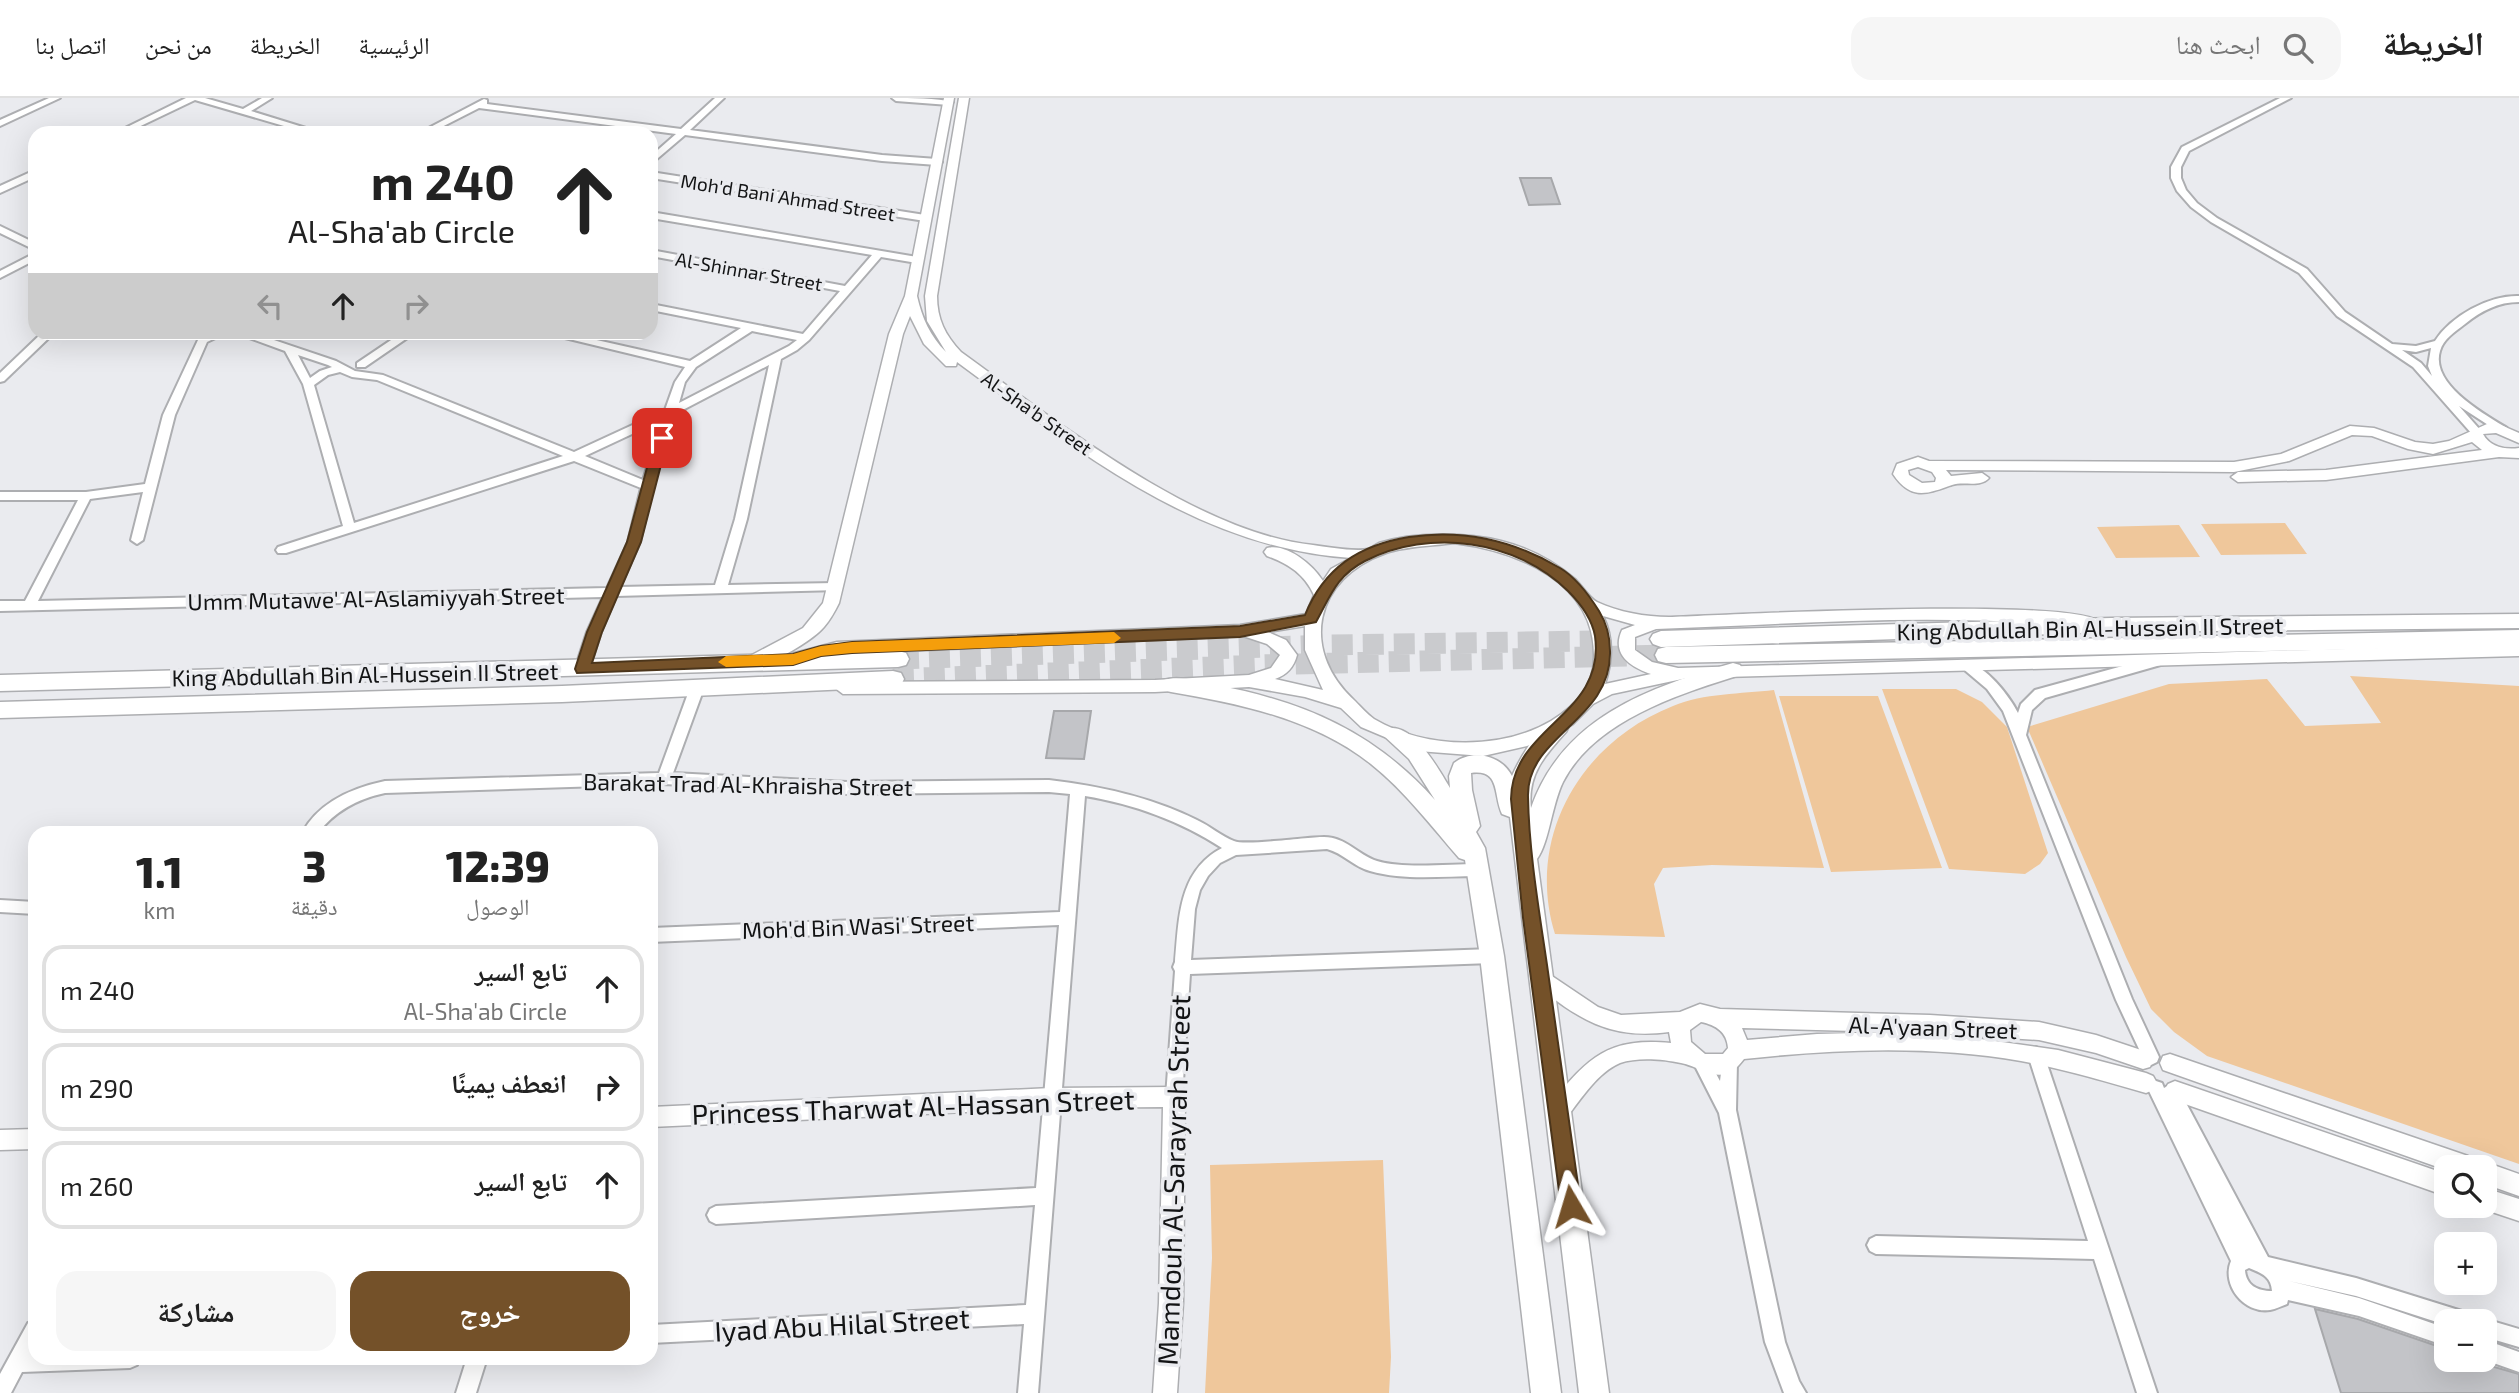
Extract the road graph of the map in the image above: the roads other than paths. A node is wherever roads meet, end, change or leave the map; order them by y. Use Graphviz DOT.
graph roads {
  1 [pos="57,98"];
  2 [pos="195,98"];
  3 [pos="268,98"];
  4 [pos="720,98"];
  5 [pos="895,98"];
  6 [pos="964,98"];
  7 [pos="2287,98"];
  8 [pos="484,100"];
  9 [pos="947,100"];
  10 [pos="243,112"];
  11 [pos="0,124"];
  12 [pos="134,126"];
  13 [pos="293,126"];
  14 [pos="436,126"];
  15 [pos="646,126"];
  16 [pos="658,128"];
  17 [pos="683,132"];
  18 [pos="658,155"];
  19 [pos="937,162"];
  20 [pos="28,176"];
  21 [pos="658,176"];
  22 [pos="0,190"];
  23 [pos="930,195"];
  24 [pos="948,195"];
  25 [pos="658,216"];
  26 [pos="925,218"];
  27 [pos="0,229"];
  28 [pos="28,238"];
  29 [pos="23,240"];
  30 [pos="28,243"];
  31 [pos="658,254"];
  32 [pos="878,254"];
  33 [pos="28,260"];
  34 [pos="917,260"];
  35 [pos="0,275"];
  36 [pos="847,289"];
  37 [pos="911,296"];
  38 [pos="2519,299"];
  39 [pos="658,308"];
  40 [pos="752,326"];
  41 [pos="805,338"];
  42 [pos="41,340"];
  43 [pos="200,340"];
  44 [pos="264,340"];
  45 [pos="399,340"];
  46 [pos="581,340"];
  47 [pos="267,341"];
  48 [pos="2388,344"];
  49 [pos="2435,344"];
  50 [pos="289,349"];
  51 [pos="776,357"];
  52 [pos="327,362"];
  53 [pos="361,365"];
  54 [pos="692,365"];
  55 [pos="379,377"];
  56 [pos="0,379"];
  57 [pos="308,384"];
  58 [pos="669,413"];
  59 [pos="2502,430"];
  60 [pos="2475,433"];
  61 [pos="2391,437"];
  62 [pos="2518,450"];
  63 [pos="2499,452"];
  64 [pos="576,456"];
  65 [pos="2402,465"];
  66 [pos="1931,466"];
  67 [pos="1944,481"];
  68 [pos="647,486"];
  69 [pos="150,487"];
  70 [pos="0,496"];
  71 [pos="86,496"];
  72 [pos="349,527"];
  73 [pos="137,540"];
  74 [pos="282,550"];
  75 [pos="1368,554"];
  76 [pos="836,587"];
  77 [pos="722,588"];
  78 [pos="613,591"];
  79 [pos="1321,593"];
  80 [pos="1589,605"];
  81 [pos="0,606"];
  82 [pos="29,606"];
  83 [pos="1311,618"];
  84 [pos="2519,621"];
  85 [pos="1240,631"];
  86 [pos="2519,638"];
  87 [pos="1660,639"];
  88 [pos="2136,646"];
  89 [pos="2519,650"];
  90 [pos="793,659"];
  91 [pos="756,660"];
  92 [pos="2159,661"];
  93 [pos="584,662"];
  94 [pos="1973,666"];
  95 [pos="1733,670"];
  96 [pos="1688,672"];
  97 [pos="1249,681"];
  98 [pos="0,683"];
  99 [pos="787,683"];
  100 [pos="1171,685"];
  101 [pos="697,688"];
  102 [pos="1589,699"];
  103 [pos="1349,709"];
  104 [pos="0,710"];
  105 [pos="1559,726"];
  106 [pos="1393,735"];
  107 [pos="2021,737"];
  108 [pos="664,778"];
  109 [pos="1078,788"];
  110 [pos="315,826"];
  111 [pos="1234,849"];
  112 [pos="1476,860"];
  113 [pos="1527,864"];
  114 [pos="0,906"];
  115 [pos="28,908"];
  116 [pos="1065,918"];
  117 [pos="1532,918"];
  118 [pos="658,935"];
  119 [pos="1492,956"];
  120 [pos="1181,967"];
  121 [pos="1540,976"];
  122 [pos="1720,1018"];
  123 [pos="1684,1021"];
  124 [pos="2036,1055"];
  125 [pos="1733,1056"];
  126 [pos="1695,1059"];
  127 [pos="2154,1060"];
  128 [pos="2162,1089"];
  129 [pos="1174,1097"];
  130 [pos="1051,1098"];
  131 [pos="1559,1110"];
  132 [pos="1727,1110"];
  133 [pos="658,1116"];
  134 [pos="28,1139"];
  135 [pos="0,1140"];
  136 [pos="2434,1155"];
  137 [pos="2497,1177"];
  138 [pos="2434,1181"];
  139 [pos="2519,1185"];
  140 [pos="1043,1196"];
  141 [pos="2497,1203"];
  142 [pos="2519,1210"];
  143 [pos="716,1215"];
  144 [pos="1876,1245"];
  145 [pos="2098,1250"];
  146 [pos="2240,1261"];
  147 [pos="2265,1265"];
  148 [pos="2282,1289"];
  149 [pos="2434,1311"];
  150 [pos="1034,1314"];
  151 [pos="2497,1332"];
  152 [pos="2434,1333"];
  153 [pos="658,1334"];
  154 [pos="2519,1338"];
  155 [pos="28,1343"];
  156 [pos="2497,1354"];
  157 [pos="2519,1362"];
  158 [pos="17,1363"];
  159 [pos="28,1363"];
  160 [pos="475,1365"];
  161 [pos="1793,1391"];
  162 [pos="0,1393"];
  163 [pos="466,1393"];
  164 [pos="1028,1393"];
  165 [pos="1165,1393"];
  166 [pos="1546,1393"];
  167 [pos="1594,1393"];
  168 [pos="2147,1393"];
  1 -- 11 [label="street"];
  2 -- 10 [label="street"];
  2 -- 12 [label="street"];
  3 -- 10 [label="street"];
  4 -- 17 [label="street"];
  5 -- 9 [label="street"];
  6 -- 24 [label="street, Al-Sha'b Street"];
  7 -- 48 [label="street"];
  8 -- 14 [label="street"];
  8 -- 15 [label="street"];
  9 -- 19 [label="street, Al-Sha'b Street"];
  10 -- 13 [label="street"];
  16 -- 17 [label="street"];
  17 -- 18 [label="street"];
  17 -- 19 [label="street"];
  19 -- 23 [label="street, Al-Sha'b Street"];
  20 -- 22 [label="street"];
  21 -- 26 [label="street, Moh'd Bani Ahmad Street"];
  23 -- 24 [label="street"];
  23 -- 26 [label="street, Al-Sha'b Street"];
  24 -- 75 [label="street, Al-Sha'b Street"];
  25 -- 32 [label="street"];
  26 -- 34 [label="street, Al-Sha'b Street"];
  27 -- 29 [label="street"];
  28 -- 29 [label="street"];
  29 -- 30 [label="street"];
  31 -- 36 [label="street, Al-Shinnar Street"];
  32 -- 34 [label="street"];
  32 -- 36 [label="street"];
  33 -- 35 [label="street"];
  34 -- 37 [label="street, Al-Sha'b Street"];
  36 -- 41 [label="street"];
  37 -- 76 [label="street, Al-Sha'b Street"];
  37 -- 79 [label="street, Al-Sha'b Street"];
  38 -- 49 [label="street"];
  39 -- 40 [label="street"];
  40 -- 41 [label="street"];
  40 -- 54 [label="street"];
  41 -- 51 [label="street"];
  42 -- 56 [label="street"];
  43 -- 69 [label="street"];
  44 -- 47 [label="street"];
  45 -- 53 [label="street"];
  46 -- 54 [label="street"];
  47 -- 50 [label="street"];
  48 -- 49 [label="street"];
  48 -- 60 [label="street"];
  49 -- 59 [label="street"];
  50 -- 52 [label="street"];
  50 -- 57 [label="street"];
  51 -- 58 [label="street"];
  51 -- 77 [label="street"];
  52 -- 53 [label="street"];
  52 -- 55 [label="street"];
  52 -- 57 [label="street"];
  52 -- 57 [label="street"];
  53 -- 55 [label="street"];
  54 -- 58 [label="street"];
  55 -- 64 [label="street"];
  57 -- 72 [label="street"];
  58 -- 64 [label="street"];
  58 -- 68 [label="street"];
  59 -- 60 [label="street"];
  59 -- 62 [label="street"];
  60 -- 61 [label="street"];
  60 -- 63 [label="street"];
  61 -- 65 [label="street"];
  61 -- 66 [label="street"];
  62 -- 63 [label="street"];
  63 -- 65 [label="street"];
  64 -- 68 [label="street"];
  64 -- 72 [label="street"];
  65 -- 67 [label="street"];
  66 -- 67 [label="street"];
  66 -- 67 [label="street"];
  68 -- 78 [label="street"];
  69 -- 71 [label="street"];
  69 -- 73 [label="street"];
  70 -- 71 [label="street"];
  71 -- 82 [label="street"];
  72 -- 74 [label="street"];
  75 -- 79 [label="street"];
  75 -- 80 [label="street"];
  76 -- 77 [label="street, Umm Mutawe' Al-Aslamiyyah Street"];
  76 -- 91 [label="street, Al-Sha'b Street"];
  77 -- 78 [label="street, Umm Mutawe' Al-Aslamiyyah Street"];
  78 -- 82 [label="street, Umm Mutawe' Al-Aslamiyyah Street"];
  78 -- 93 [label="street"];
  79 -- 83 [label="street"];
  80 -- 87 [label="street"];
  80 -- 102 [label="street"];
  81 -- 82 [label="street, Umm Mutawe' Al-Aslamiyyah Street"];
  83 -- 85 [label="street"];
  83 -- 103 [label="street"];
  84 -- 87 [label="highway, King Abdullah Bin Al-Hussein II Street"];
  85 -- 90 [label="street"];
  85 -- 97 [label="street"];
  86 -- 88 [label="highway, King Abdullah Bin Al-Hussein II Street"];
  87 -- 88 [label="highway, King Abdullah Bin Al-Hussein II Street"];
  87 -- 96 [label="street"];
  88 -- 94 [label="highway"];
  89 -- 92 [label="street, King Abdullah Bin Al-Hussein II Street"];
  90 -- 91 [label="highway, King Abdullah Bin Al-Hussein II Street"];
  90 -- 99 [label="highway, King Abdullah Bin Al-Hussein II Street"];
  91 -- 93 [label="highway, King Abdullah Bin Al-Hussein II Street"];
  92 -- 94 [label="street, King Abdullah Bin Al-Hussein II Street"];
  92 -- 107 [label="street"];
  93 -- 98 [label="highway, King Abdullah Bin Al-Hussein II Street"];
  94 -- 95 [label="street, King Abdullah Bin Al-Hussein II Street"];
  94 -- 107 [label="street"];
  95 -- 96 [label="street, King Abdullah Bin Al-Hussein II Street"];
  95 -- 113 [label="main road"];
  96 -- 102 [label="street"];
  97 -- 100 [label="street"];
  97 -- 103 [label="street"];
  99 -- 100 [label="street"];
  99 -- 101 [label="highway, King Abdullah Bin Al-Hussein II Street"];
  100 -- 112 [label="main road"];
  101 -- 104 [label="highway, King Abdullah Bin Al-Hussein II Street"];
  101 -- 108 [label="street"];
  102 -- 105 [label="street"];
  103 -- 106 [label="street"];
  105 -- 106 [label="street"];
  105 -- 113 [label="main road"];
  106 -- 112 [label="main road"];
  107 -- 127 [label="street"];
  108 -- 109 [label="street, Barakat Trad Al-Khraisha Street"];
  108 -- 110 [label="street, Barakat Trad Al-Khraisha Street"];
  109 -- 111 [label="street, Barakat Trad Al-Khraisha Street"];
  109 -- 116 [label="street"];
  111 -- 112 [label="street"];
  111 -- 120 [label="street, Mamdouh Al-Sarayrah Street"];
  112 -- 117 [label="main road"];
  112 -- 119 [label="main road"];
  113 -- 117 [label="main road"];
  114 -- 115 [label="street"];
  116 -- 118 [label="street, Moh'd Bin Wasi' Street"];
  116 -- 130 [label="street"];
  117 -- 121 [label="main road"];
  119 -- 120 [label="street, Mamdouh Al-Sarayrah Street"];
  119 -- 166 [label="main road"];
  120 -- 129 [label="street, Mamdouh Al-Sarayrah Street"];
  121 -- 123 [label="street"];
  121 -- 131 [label="main road"];
  122 -- 123 [label="street"];
  122 -- 125 [label="street"];
  122 -- 127 [label="street, Al-A'yaan Street"];
  123 -- 126 [label="street"];
  124 -- 125 [label="street, Al-A'yaan Street"];
  124 -- 128 [label="street, Al-A'yaan Street"];
  124 -- 145 [label="street"];
  125 -- 126 [label="street"];
  125 -- 132 [label="street"];
  126 -- 131 [label="street"];
  126 -- 132 [label="street"];
  127 -- 128 [label="street"];
  127 -- 128 [label="street"];
  127 -- 136 [label="street, Al-A'yaan Street"];
  128 -- 138 [label="street, Al-A'yaan Street"];
  128 -- 146 [label="street"];
  128 -- 147 [label="street"];
  129 -- 130 [label="street, Princess Tharwat Al-Hassan Street"];
  129 -- 165 [label="street, Mamdouh Al-Sarayrah Street"];
  130 -- 133 [label="street, Princess Tharwat Al-Hassan Street"];
  130 -- 140 [label="street"];
  131 -- 167 [label="main road"];
  132 -- 161 [label="street"];
  134 -- 135 [label="street"];
  137 -- 139 [label="street"];
  140 -- 143 [label="street"];
  140 -- 150 [label="street"];
  141 -- 142 [label="street"];
  144 -- 145 [label="street"];
  145 -- 168 [label="street"];
  146 -- 147 [label="street"];
  146 -- 148 [label="street"];
  147 -- 148 [label="street"];
  147 -- 149 [label="street"];
  148 -- 152 [label="street"];
  150 -- 153 [label="street, Iyad Abu Hilal Street"];
  150 -- 164 [label="street"];
  151 -- 154 [label="street"];
  155 -- 158 [label="street"];
  156 -- 157 [label="street"];
  158 -- 159 [label="street"];
  158 -- 162 [label="street"];
  160 -- 163 [label="street"];
}
